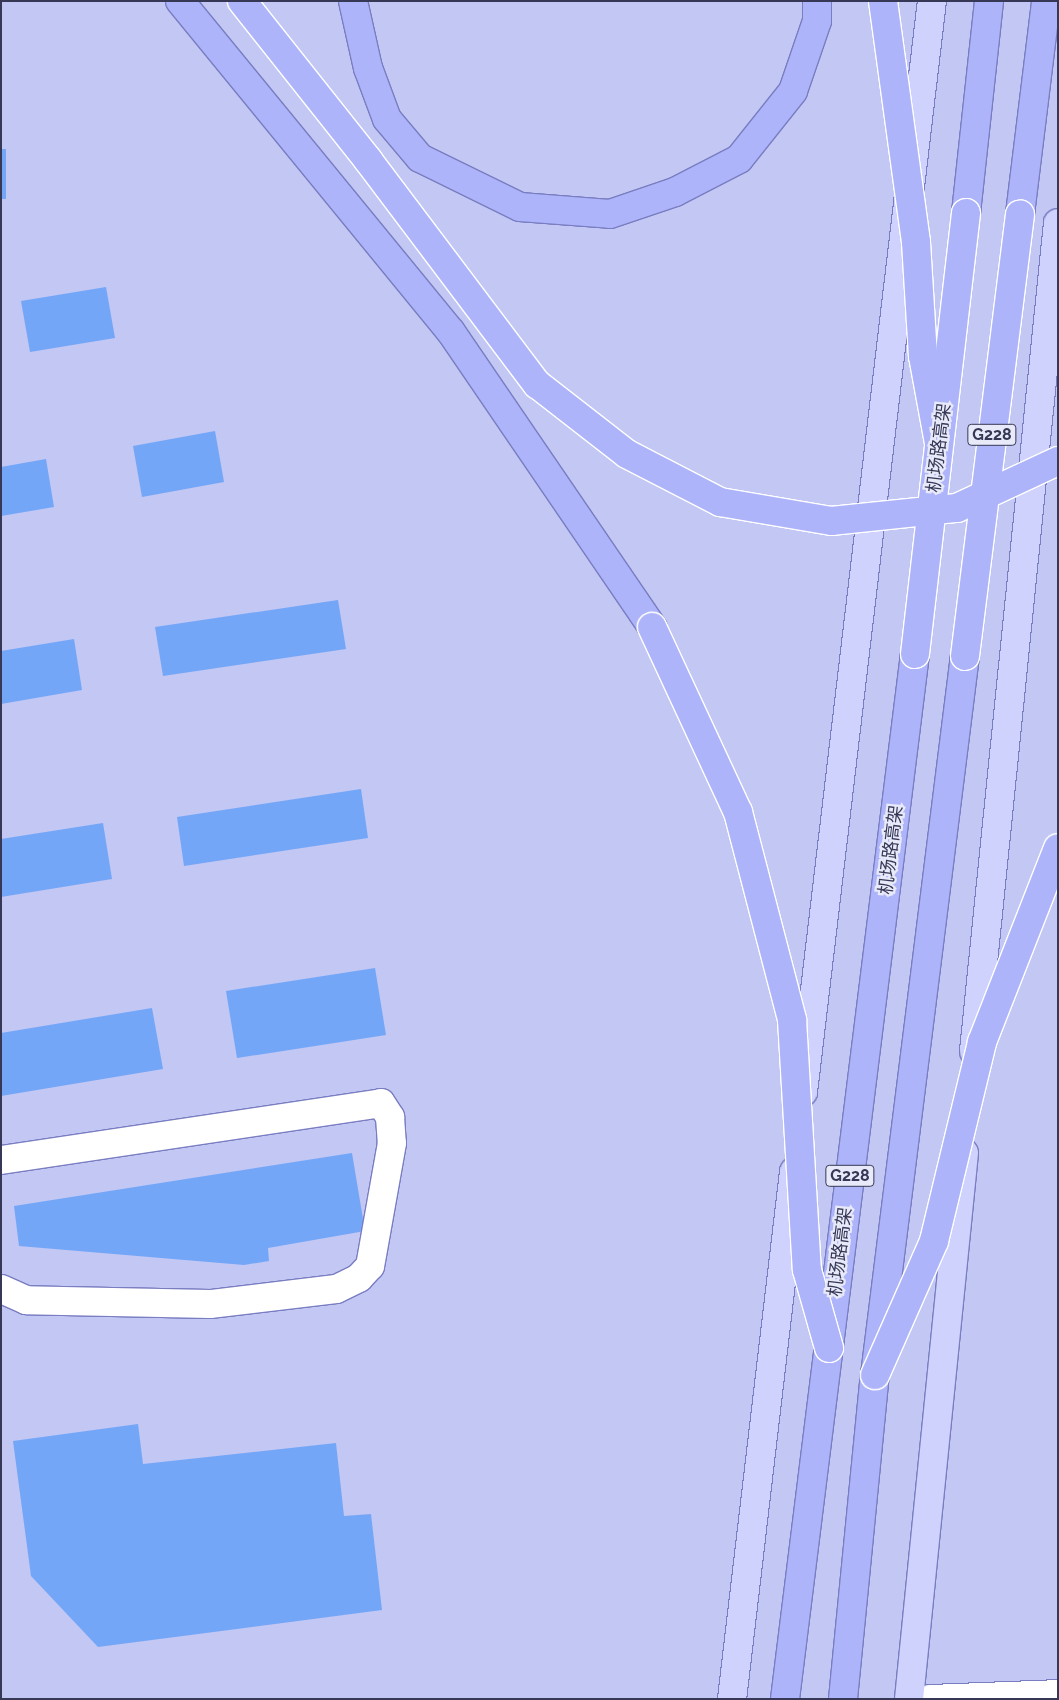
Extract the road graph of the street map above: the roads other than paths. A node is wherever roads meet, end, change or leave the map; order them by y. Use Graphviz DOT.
graph roads {
  1 [pos="180,1"];
  2 [pos="242,1"];
  3 [pos="352,1"];
  4 [pos="818,1"];
  5 [pos="883,1"];
  6 [pos="932,1"];
  7 [pos="989,1"];
  8 [pos="1046,1"];
  9 [pos="1058,223"];
  10 [pos="939,443"];
  11 [pos="1058,461"];
  12 [pos="1058,848"];
  13 [pos="1,1160"];
  14 [pos="1,1289"];
  15 [pos="828,1348"];
  16 [pos="875,1375"];
  17 [pos="1058,1694"];
  18 [pos="732,1699"];
  19 [pos="785,1699"];
  20 [pos="843,1699"];
  21 [pos="909,1699"];
  22 [pos="930,1699"];
  1 -- 15 [label="highway, bridge"];
  2 -- 11 [label="highway, bridge"];
  3 -- 4 [label="highway"];
  5 -- 10 [label="highway, bridge"];
  6 -- 18 [label="main road"];
  7 -- 10 [label="highway, 机场路高架 / G228, bridge"];
  8 -- 16 [label="highway, G228, bridge"];
  9 -- 21 [label="main road"];
  10 -- 15 [label="highway, 机场路高架 / G228, bridge"];
  12 -- 16 [label="highway, bridge"];
  13 -- 14 [label="street"];
  15 -- 19 [label="highway, 机场路高架 / G228"];
  16 -- 20 [label="highway, G228"];
  17 -- 22 [label="street"];
}
